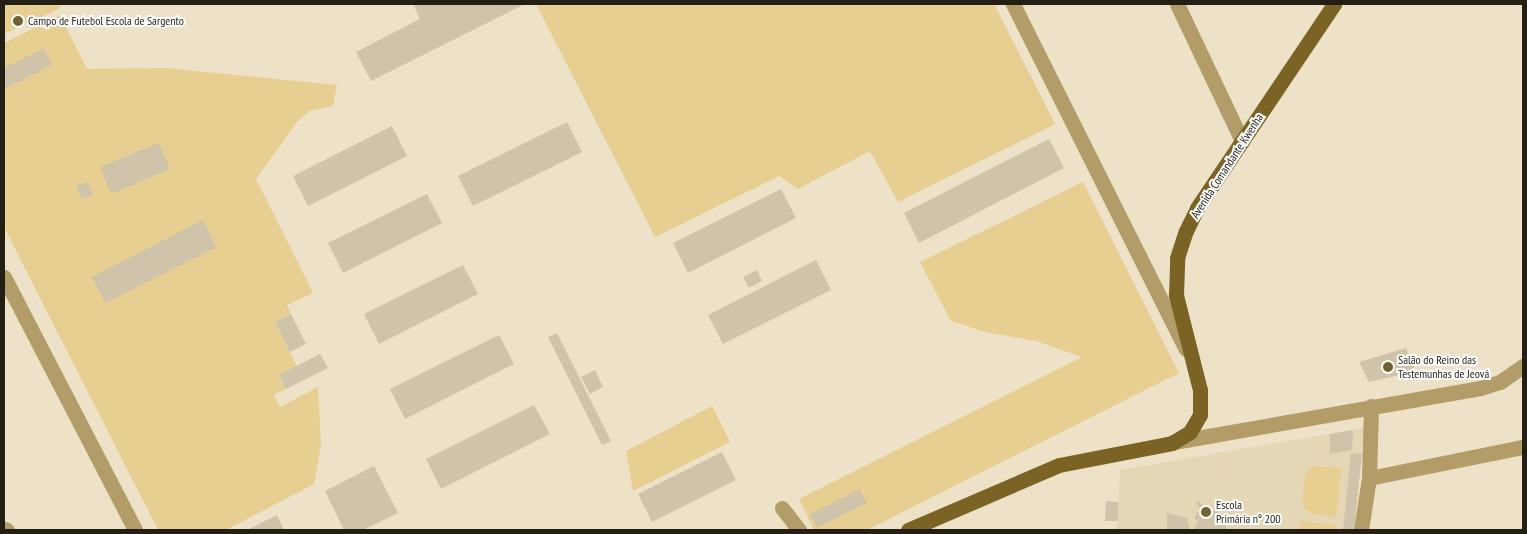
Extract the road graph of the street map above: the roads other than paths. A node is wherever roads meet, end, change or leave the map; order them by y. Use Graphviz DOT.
graph roads {
  1 [pos="1013,4"];
  2 [pos="1177,4"];
  3 [pos="1334,4"];
  4 [pos="1242,141"];
  5 [pos="4,277"];
  6 [pos="1190,357"];
  7 [pos="1523,366"];
  8 [pos="1371,406"];
  9 [pos="1172,443"];
  10 [pos="1523,447"];
  11 [pos="1369,478"];
  12 [pos="782,508"];
  13 [pos="4,529"];
  14 [pos="7,530"];
  15 [pos="136,530"];
  16 [pos="799,530"];
  17 [pos="908,530"];
  18 [pos="1362,530"];
  1 -- 6 [label="street"];
  2 -- 4 [label="street"];
  3 -- 4 [label="main road, Avenida Comandante Kwenha"];
  4 -- 6 [label="main road, Avenida Comandante Kwenha"];
  5 -- 15 [label="street"];
  6 -- 9 [label="main road, Avenida Comandante Kwenha"];
  7 -- 8 [label="street"];
  8 -- 9 [label="street"];
  8 -- 11 [label="street"];
  9 -- 17 [label="main road, Avenida Comandante Kwenha"];
  10 -- 11 [label="street"];
  11 -- 18 [label="street"];
  12 -- 16 [label="street"];
  13 -- 14 [label="street"];
}
